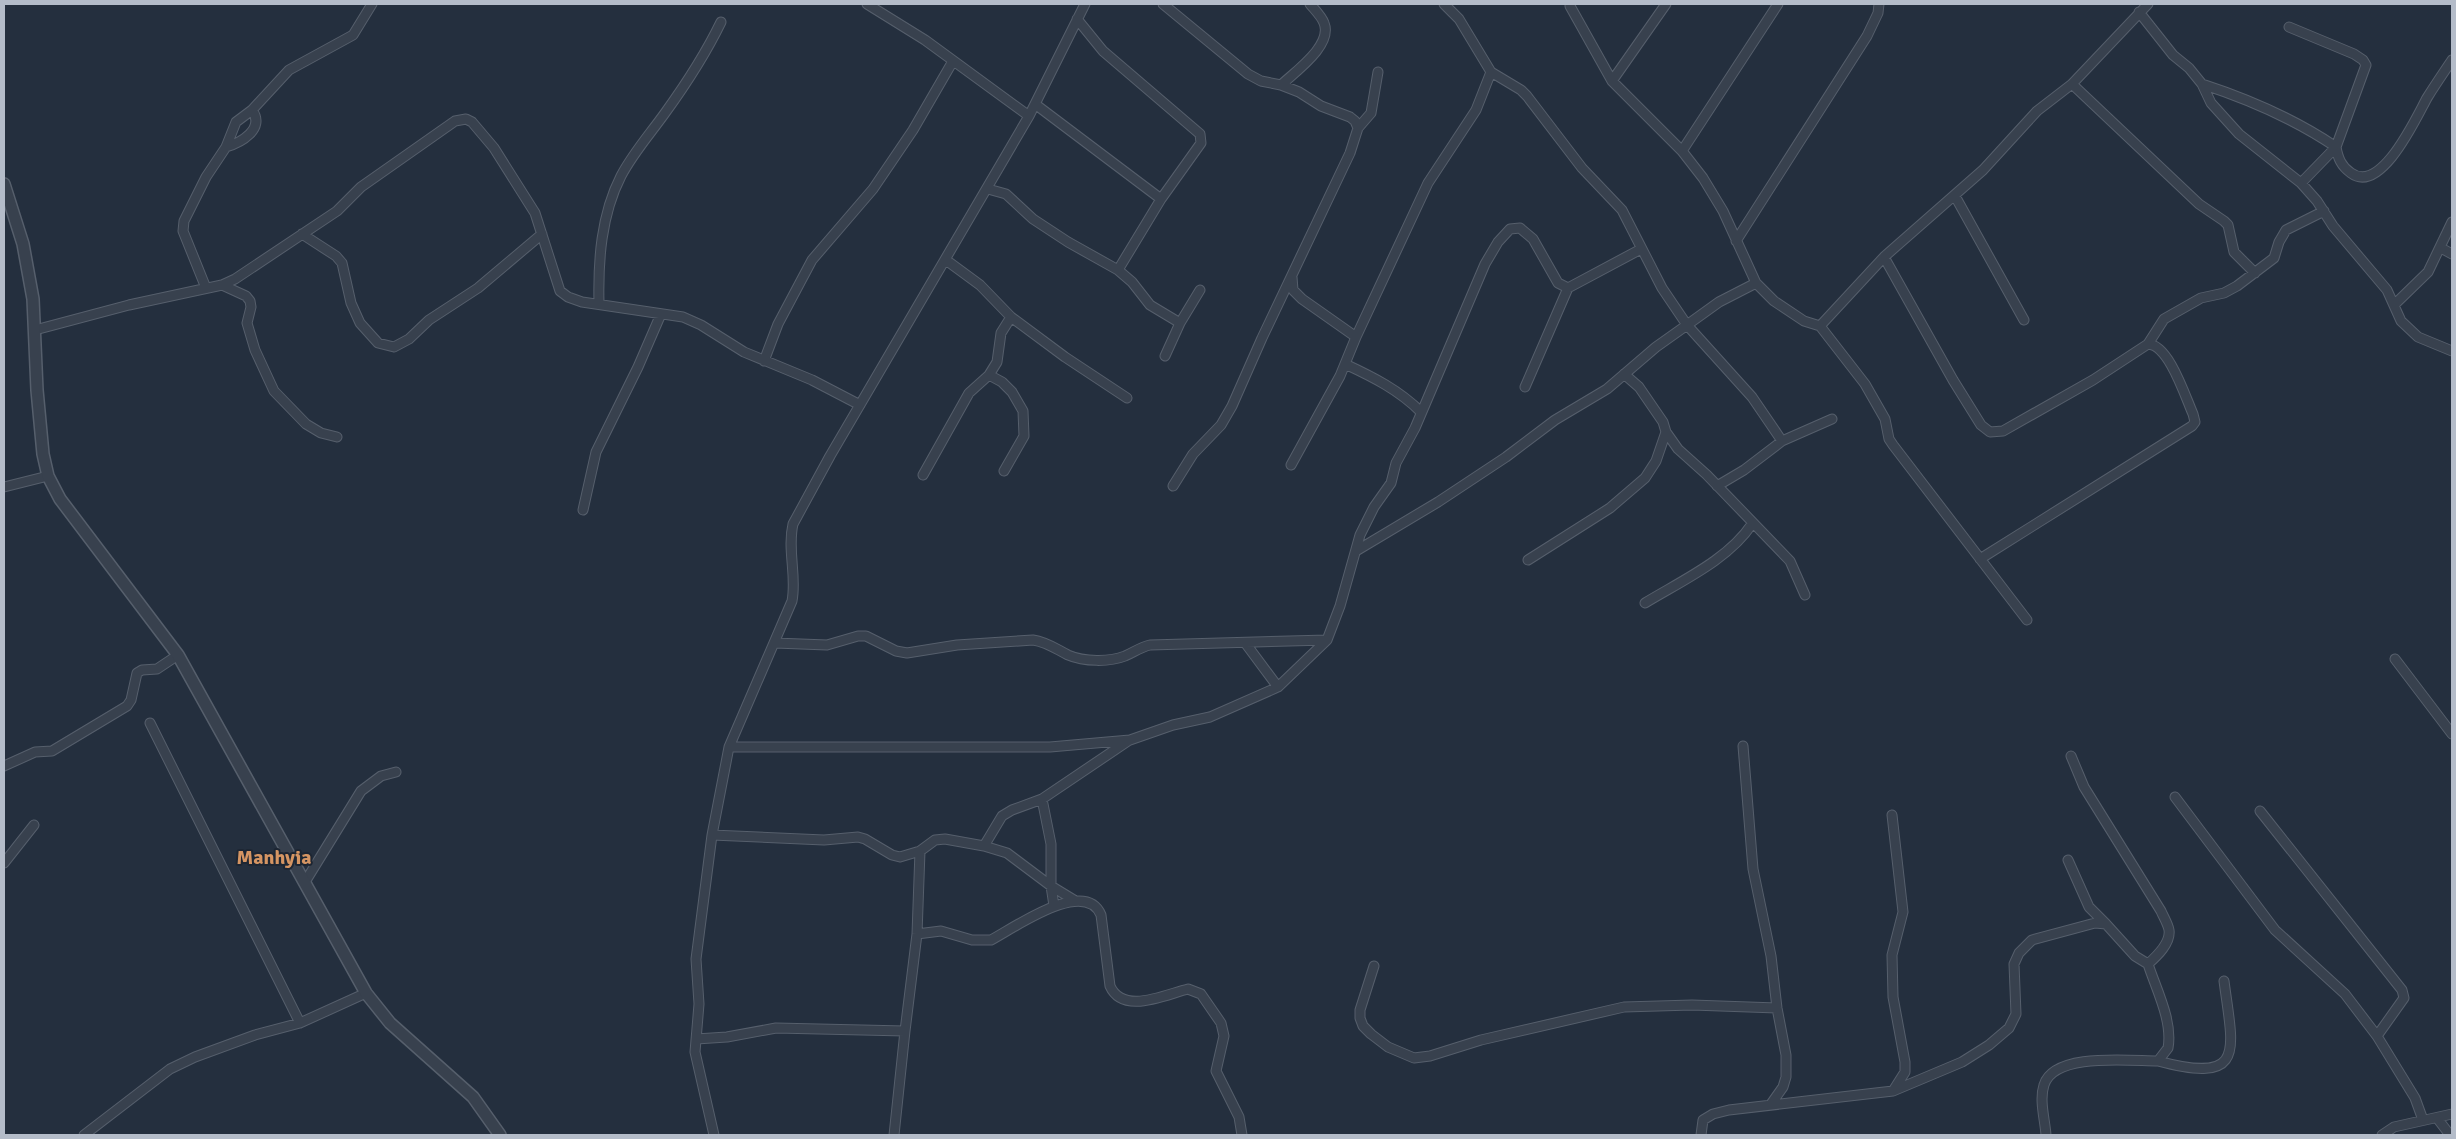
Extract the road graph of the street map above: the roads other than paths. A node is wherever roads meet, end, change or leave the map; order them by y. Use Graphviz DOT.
graph roads {
  1 [pos="372,4"];
  2 [pos="867,4"];
  3 [pos="1085,4"];
  4 [pos="1163,4"];
  5 [pos="1310,4"];
  6 [pos="1444,4"];
  7 [pos="1666,4"];
  8 [pos="1778,4"];
  9 [pos="1879,4"];
  10 [pos="2148,4"];
  11 [pos="1570,6"];
  12 [pos="2139,12"];
  13 [pos="1077,19"];
  14 [pos="721,22"];
  15 [pos="2289,27"];
  16 [pos="2452,60"];
  17 [pos="953,61"];
  18 [pos="1378,72"];
  19 [pos="1491,72"];
  20 [pos="1612,81"];
  21 [pos="2072,84"];
  22 [pos="2202,84"];
  23 [pos="1281,85"];
  24 [pos="1035,104"];
  25 [pos="252,110"];
  26 [pos="1029,116"];
  27 [pos="1358,128"];
  28 [pos="226,147"];
  29 [pos="2336,147"];
  30 [pos="1682,151"];
  31 [pos="2301,183"];
  32 [pos="4,184"];
  33 [pos="988,189"];
  34 [pos="1955,196"];
  35 [pos="1161,199"];
  36 [pos="2324,211"];
  37 [pos="2452,222"];
  38 [pos="302,234"];
  39 [pos="542,234"];
  40 [pos="1736,241"];
  41 [pos="2441,248"];
  42 [pos="1641,249"];
  43 [pos="2452,254"];
  44 [pos="1884,257"];
  45 [pos="946,260"];
  46 [pos="1118,270"];
  47 [pos="2255,273"];
  48 [pos="1292,274"];
  49 [pos="1756,284"];
  50 [pos="222,285"];
  51 [pos="206,288"];
  52 [pos="1568,288"];
  53 [pos="1200,290"];
  54 [pos="599,303"];
  55 [pos="2394,306"];
  56 [pos="661,314"];
  57 [pos="1011,317"];
  58 [pos="2024,320"];
  59 [pos="1180,323"];
  60 [pos="1687,325"];
  61 [pos="1820,326"];
  62 [pos="35,330"];
  63 [pos="1356,337"];
  64 [pos="2148,344"];
  65 [pos="2452,351"];
  66 [pos="1165,356"];
  67 [pos="764,362"];
  68 [pos="1345,364"];
  69 [pos="1624,374"];
  70 [pos="989,375"];
  71 [pos="1525,388"];
  72 [pos="1127,398"];
  73 [pos="860,405"];
  74 [pos="1421,412"];
  75 [pos="1832,419"];
  76 [pos="1666,432"];
  77 [pos="337,437"];
  78 [pos="1782,442"];
  79 [pos="1291,465"];
  80 [pos="1004,472"];
  81 [pos="923,475"];
  82 [pos="48,476"];
  83 [pos="1173,486"];
  84 [pos="1717,486"];
  85 [pos="4,487"];
  86 [pos="583,510"];
  87 [pos="1752,524"];
  88 [pos="1356,551"];
  89 [pos="1980,559"];
  90 [pos="1528,560"];
  91 [pos="1805,595"];
  92 [pos="1645,603"];
  93 [pos="2027,620"];
  94 [pos="1327,640"];
  95 [pos="775,643"];
  96 [pos="1246,644"];
  97 [pos="178,655"];
  98 [pos="2395,659"];
  99 [pos="1278,687"];
  100 [pos="150,723"];
  101 [pos="2452,734"];
  102 [pos="1130,740"];
  103 [pos="1743,746"];
  104 [pos="729,747"];
  105 [pos="2071,756"];
  106 [pos="4,766"];
  107 [pos="396,772"];
  108 [pos="2175,797"];
  109 [pos="1042,799"];
  110 [pos="2260,811"];
  111 [pos="1892,815"];
  112 [pos="34,825"];
  113 [pos="712,835"];
  114 [pos="984,846"];
  115 [pos="920,852"];
  116 [pos="2068,860"];
  117 [pos="4,863"];
  118 [pos="305,882"];
  119 [pos="1051,886"];
  120 [pos="1074,900"];
  121 [pos="1054,906"];
  122 [pos="2106,924"];
  123 [pos="917,934"];
  124 [pos="2148,964"];
  125 [pos="1374,966"];
  126 [pos="2224,981"];
  127 [pos="366,993"];
  128 [pos="1777,1008"];
  129 [pos="300,1023"];
  130 [pos="905,1031"];
  131 [pos="2377,1036"];
  132 [pos="696,1039"];
  133 [pos="2158,1061"];
  134 [pos="1893,1091"];
  135 [pos="1771,1104"];
  136 [pos="2452,1114"];
  137 [pos="2438,1118"];
  138 [pos="2422,1120"];
  139 [pos="84,1135"];
  140 [pos="500,1135"];
  141 [pos="714,1135"];
  142 [pos="894,1135"];
  143 [pos="1242,1135"];
  144 [pos="1701,1135"];
  145 [pos="2046,1135"];
  146 [pos="2382,1135"];
  147 [pos="2450,1135"];
  1 -- 25 [label="street"];
  2 -- 17 [label="street"];
  3 -- 13 [label="street"];
  4 -- 23 [label="street"];
  5 -- 23 [label="street"];
  6 -- 19 [label="street"];
  7 -- 20 [label="street"];
  8 -- 30 [label="street"];
  9 -- 40 [label="street"];
  10 -- 12 [label="street"];
  11 -- 20 [label="street"];
  12 -- 21 [label="street"];
  12 -- 22 [label="street"];
  13 -- 24 [label="street"];
  13 -- 35 [label="street"];
  14 -- 54 [label="street"];
  15 -- 29 [label="street"];
  16 -- 29 [label="street"];
  17 -- 26 [label="street"];
  17 -- 67 [label="street"];
  18 -- 27 [label="street"];
  19 -- 42 [label="street"];
  19 -- 63 [label="street"];
  20 -- 30 [label="street"];
  21 -- 34 [label="street"];
  21 -- 47 [label="street"];
  22 -- 29 [label="street"];
  22 -- 31 [label="street"];
  23 -- 27 [label="street"];
  24 -- 26 [label="street"];
  24 -- 35 [label="street"];
  25 -- 28 [label="street"];
  25 -- 28 [label="street"];
  26 -- 33 [label="street"];
  27 -- 48 [label="street"];
  28 -- 51 [label="street"];
  29 -- 31 [label="street"];
  30 -- 40 [label="street"];
  31 -- 36 [label="street"];
  32 -- 62 [label="street"];
  33 -- 45 [label="street"];
  33 -- 46 [label="street"];
  34 -- 44 [label="street"];
  34 -- 58 [label="street"];
  35 -- 46 [label="street"];
  36 -- 47 [label="street"];
  36 -- 55 [label="street"];
  37 -- 41 [label="street"];
  38 -- 39 [label="street"];
  38 -- 39 [label="street"];
  38 -- 50 [label="street"];
  39 -- 54 [label="street"];
  40 -- 49 [label="street"];
  41 -- 43 [label="street"];
  41 -- 55 [label="street"];
  42 -- 52 [label="street"];
  42 -- 60 [label="street"];
  44 -- 61 [label="street"];
  44 -- 64 [label="street"];
  45 -- 57 [label="street"];
  45 -- 73 [label="street"];
  46 -- 59 [label="street"];
  47 -- 64 [label="street"];
  48 -- 63 [label="street"];
  48 -- 83 [label="street"];
  49 -- 60 [label="street"];
  49 -- 61 [label="street"];
  50 -- 51 [label="street"];
  50 -- 77 [label="street"];
  51 -- 62 [label="street"];
  52 -- 71 [label="street"];
  52 -- 74 [label="street"];
  53 -- 59 [label="street"];
  54 -- 56 [label="street"];
  55 -- 65 [label="street"];
  56 -- 67 [label="street"];
  56 -- 86 [label="street"];
  57 -- 70 [label="street"];
  57 -- 72 [label="street"];
  59 -- 66 [label="street"];
  60 -- 69 [label="street"];
  60 -- 78 [label="street"];
  61 -- 89 [label="street"];
  62 -- 82 [label="street"];
  63 -- 68 [label="street"];
  64 -- 89 [label="street"];
  67 -- 73 [label="street"];
  68 -- 74 [label="street"];
  68 -- 79 [label="street"];
  69 -- 76 [label="street"];
  69 -- 88 [label="street"];
  70 -- 80 [label="street"];
  70 -- 81 [label="street"];
  73 -- 95 [label="street"];
  74 -- 88 [label="street"];
  75 -- 78 [label="street"];
  76 -- 84 [label="street"];
  76 -- 90 [label="street"];
  78 -- 84 [label="street"];
  82 -- 85 [label="street"];
  82 -- 97 [label="street"];
  84 -- 87 [label="street"];
  87 -- 91 [label="street"];
  87 -- 92 [label="street"];
  88 -- 94 [label="street"];
  89 -- 93 [label="street"];
  94 -- 96 [label="street"];
  94 -- 99 [label="street"];
  95 -- 96 [label="street"];
  95 -- 104 [label="street"];
  96 -- 99 [label="street"];
  97 -- 106 [label="street"];
  97 -- 118 [label="street"];
  98 -- 101 [label="street"];
  99 -- 102 [label="street"];
  100 -- 129 [label="street"];
  102 -- 104 [label="street"];
  102 -- 109 [label="street"];
  103 -- 128 [label="street"];
  104 -- 113 [label="street"];
  105 -- 124 [label="street"];
  107 -- 118 [label="street"];
  108 -- 131 [label="street"];
  109 -- 114 [label="street"];
  109 -- 119 [label="street"];
  110 -- 131 [label="street"];
  111 -- 134 [label="street"];
  112 -- 117 [label="street"];
  113 -- 115 [label="street"];
  113 -- 132 [label="street"];
  114 -- 115 [label="street"];
  114 -- 119 [label="street"];
  115 -- 123 [label="street"];
  116 -- 122 [label="street"];
  118 -- 127 [label="street"];
  119 -- 120 [label="street"];
  119 -- 121 [label="street"];
  120 -- 121 [label="street"];
  120 -- 143 [label="street"];
  121 -- 123 [label="street"];
  122 -- 124 [label="street"];
  122 -- 134 [label="street"];
  123 -- 130 [label="street"];
  124 -- 133 [label="street"];
  125 -- 128 [label="street"];
  126 -- 133 [label="street"];
  127 -- 129 [label="street"];
  127 -- 140 [label="street"];
  128 -- 135 [label="street"];
  129 -- 139 [label="street"];
  130 -- 132 [label="street"];
  130 -- 142 [label="street"];
  131 -- 138 [label="street"];
  132 -- 141 [label="street"];
  133 -- 145 [label="street"];
  134 -- 135 [label="street"];
  135 -- 144 [label="street"];
  136 -- 137 [label="street"];
  137 -- 138 [label="street"];
  137 -- 147 [label="street"];
  138 -- 146 [label="street"];
}
